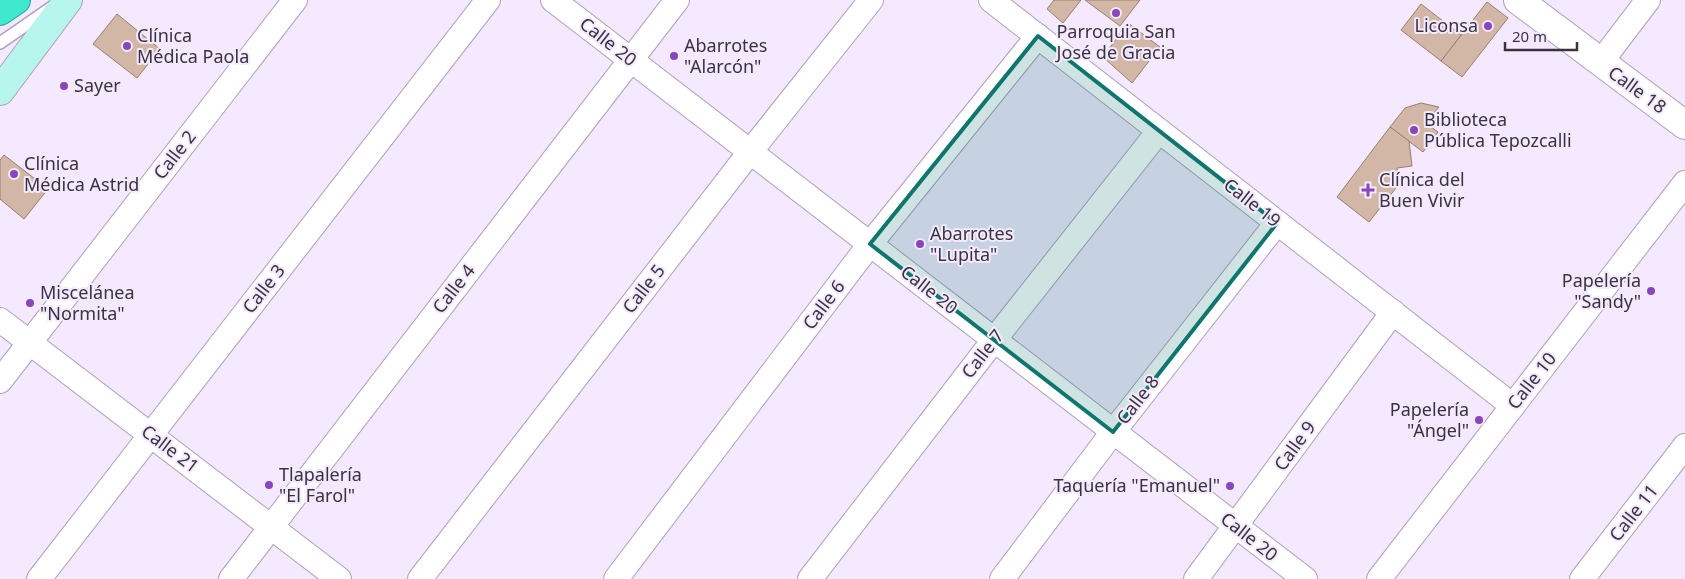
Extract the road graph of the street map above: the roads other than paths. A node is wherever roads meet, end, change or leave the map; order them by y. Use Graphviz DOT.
graph roads {
  1 [pos="16,0"];
  2 [pos="62,0"];
  3 [pos="68,0"];
  4 [pos="294,0"];
  5 [pos="488,0"];
  6 [pos="553,0"];
  7 [pos="677,0"];
  8 [pos="871,0"];
  9 [pos="991,0"];
  10 [pos="1518,0"];
  11 [pos="1648,0"];
  12 [pos="0,11"];
  13 [pos="1038,36"];
  14 [pos="0,43"];
  15 [pos="631,60"];
  16 [pos="1600,63"];
  17 [pos="0,91"];
  18 [pos="1685,125"];
  19 [pos="1159,131"];
  20 [pos="750,152"];
  21 [pos="1685,183"];
  22 [pos="1277,223"];
  23 [pos="870,244"];
  24 [pos="1393,312"];
  25 [pos="0,320"];
  26 [pos="994,340"];
  27 [pos="30,343"];
  28 [pos="0,382"];
  29 [pos="1513,406"];
  30 [pos="1113,432"];
  31 [pos="151,435"];
  32 [pos="1685,446"];
  33 [pos="1236,526"];
  34 [pos="271,527"];
  35 [pos="39,579"];
  36 [pos="231,579"];
  37 [pos="339,579"];
  38 [pos="420,579"];
  39 [pos="616,579"];
  40 [pos="810,579"];
  41 [pos="1002,579"];
  42 [pos="1196,579"];
  43 [pos="1304,579"];
  44 [pos="1379,579"];
  45 [pos="1582,579"];
  1 -- 12 [label="highway"];
  2 -- 14 [label="lane"];
  3 -- 17 [label="main road"];
  4 -- 27 [label="street, Calle 2"];
  5 -- 31 [label="street, Calle 3"];
  6 -- 15 [label="street, Calle 20"];
  7 -- 15 [label="street, Calle 4"];
  8 -- 20 [label="street, Calle 5"];
  9 -- 13 [label="street, Calle 19"];
  10 -- 16 [label="street, Calle 18"];
  11 -- 16 [label="street"];
  13 -- 19 [label="street, Calle 19"];
  13 -- 23 [label="street, Calle 6"];
  15 -- 20 [label="street, Calle 20"];
  15 -- 34 [label="street, Calle 4"];
  16 -- 18 [label="street, Calle 18"];
  19 -- 22 [label="street, Calle 19"];
  19 -- 26 [label="street, Calle 7"];
  20 -- 23 [label="street, Calle 20"];
  20 -- 38 [label="street, Calle 5"];
  21 -- 29 [label="street, Calle 10"];
  22 -- 24 [label="street, Calle 19"];
  22 -- 30 [label="street, Calle 8"];
  23 -- 26 [label="street, Calle 20"];
  23 -- 39 [label="street, Calle 6"];
  24 -- 29 [label="street, Calle 19"];
  24 -- 33 [label="street, Calle 9"];
  25 -- 27 [label="street, Calle 21"];
  26 -- 30 [label="street, Calle 20"];
  26 -- 40 [label="street, Calle 7"];
  27 -- 28 [label="street, Calle 2"];
  27 -- 31 [label="street, Calle 21"];
  29 -- 44 [label="street, Calle 10"];
  30 -- 33 [label="street, Calle 20"];
  30 -- 41 [label="street, Calle 8"];
  31 -- 34 [label="street, Calle 21"];
  31 -- 35 [label="street, Calle 3"];
  32 -- 45 [label="street, Calle 11"];
  33 -- 42 [label="street, Calle 9"];
  33 -- 43 [label="street, Calle 20"];
  34 -- 36 [label="street, Calle 4"];
  34 -- 37 [label="street, Calle 21"];
}
